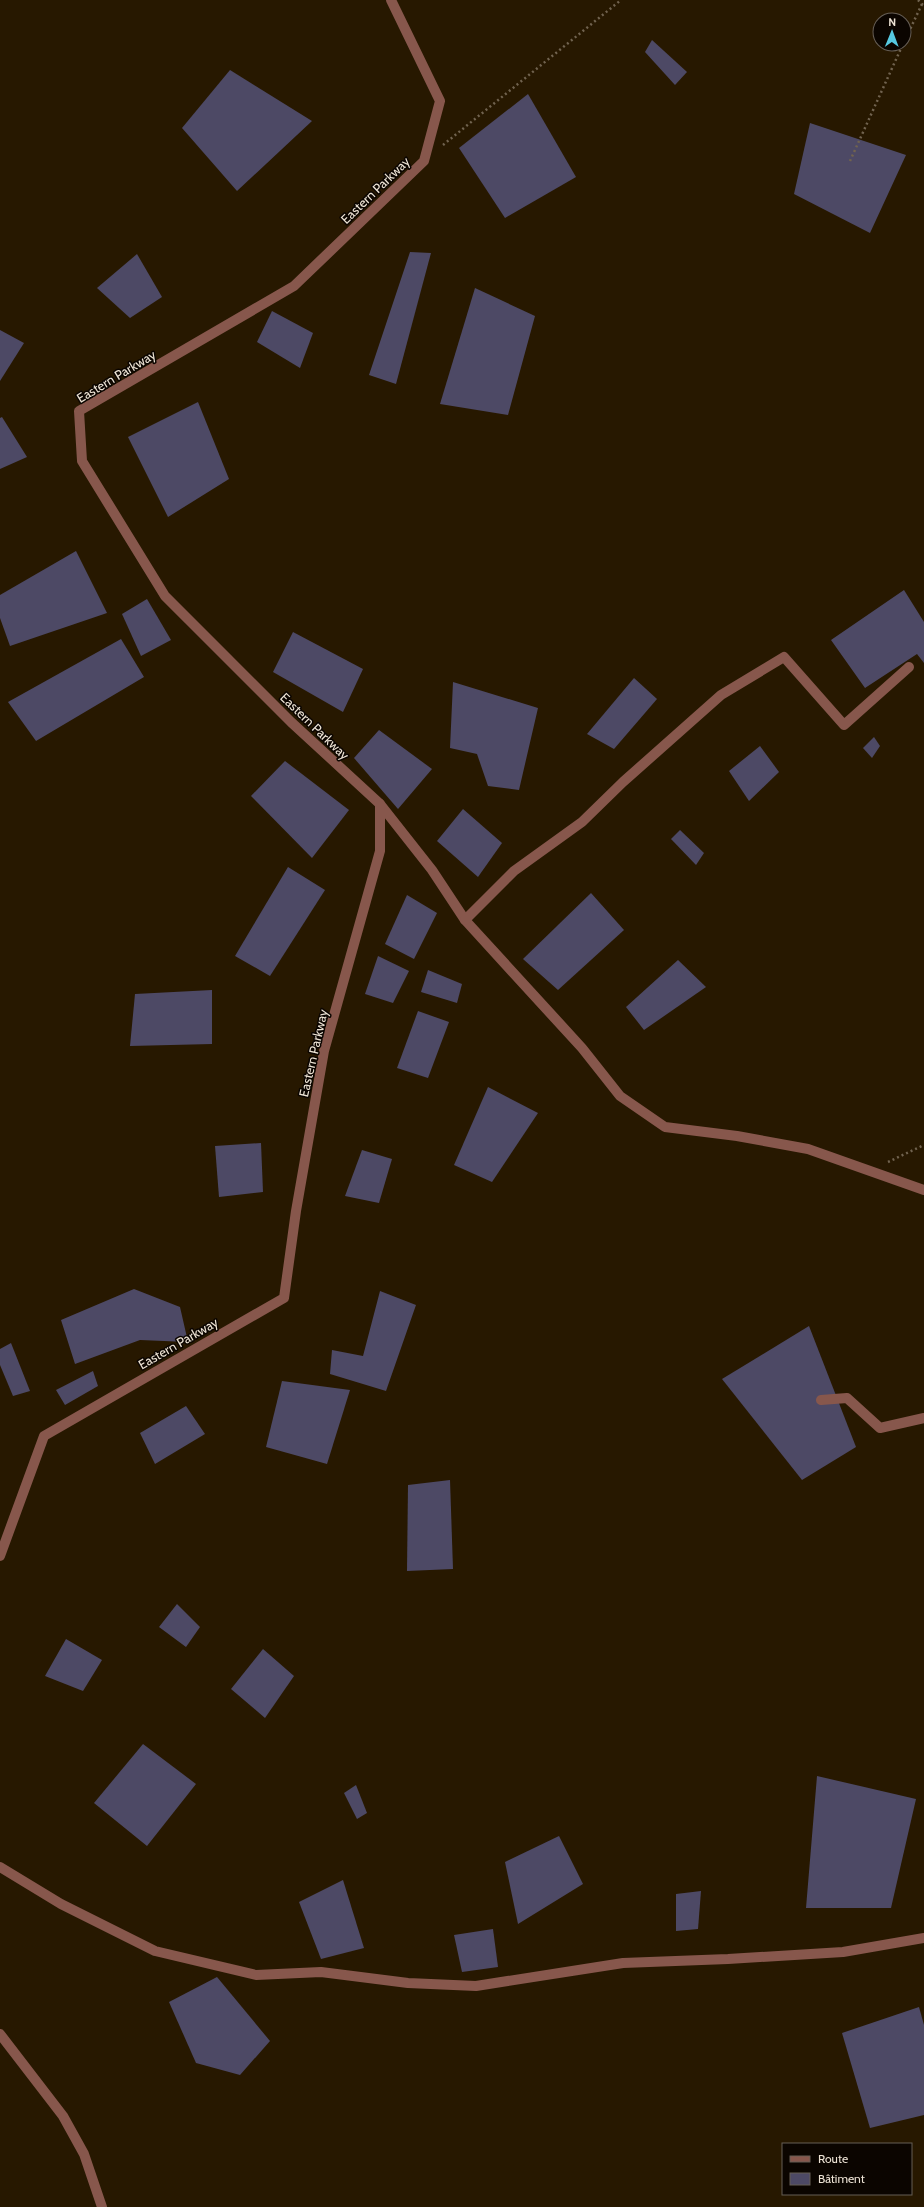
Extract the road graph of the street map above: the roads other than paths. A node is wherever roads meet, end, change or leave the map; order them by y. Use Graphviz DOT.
graph roads {
  1 [pos="391,0"];
  2 [pos="909,667"];
  3 [pos="380,804"];
  4 [pos="465,920"];
  5 [pos="924,1190"];
  6 [pos="821,1400"];
  7 [pos="924,1418"];
  8 [pos="0,1556"];
  9 [pos="0,1867"];
  10 [pos="924,1938"];
  11 [pos="0,2034"];
  12 [pos="102,2207"];
  1 -- 3 [label="street, Eastern Parkway"];
  2 -- 4 [label="street"];
  3 -- 4 [label="street"];
  3 -- 8 [label="street, Eastern Parkway"];
  4 -- 5 [label="street"];
  6 -- 7 [label="street"];
  9 -- 10 [label="street"];
  11 -- 12 [label="street"];
}
